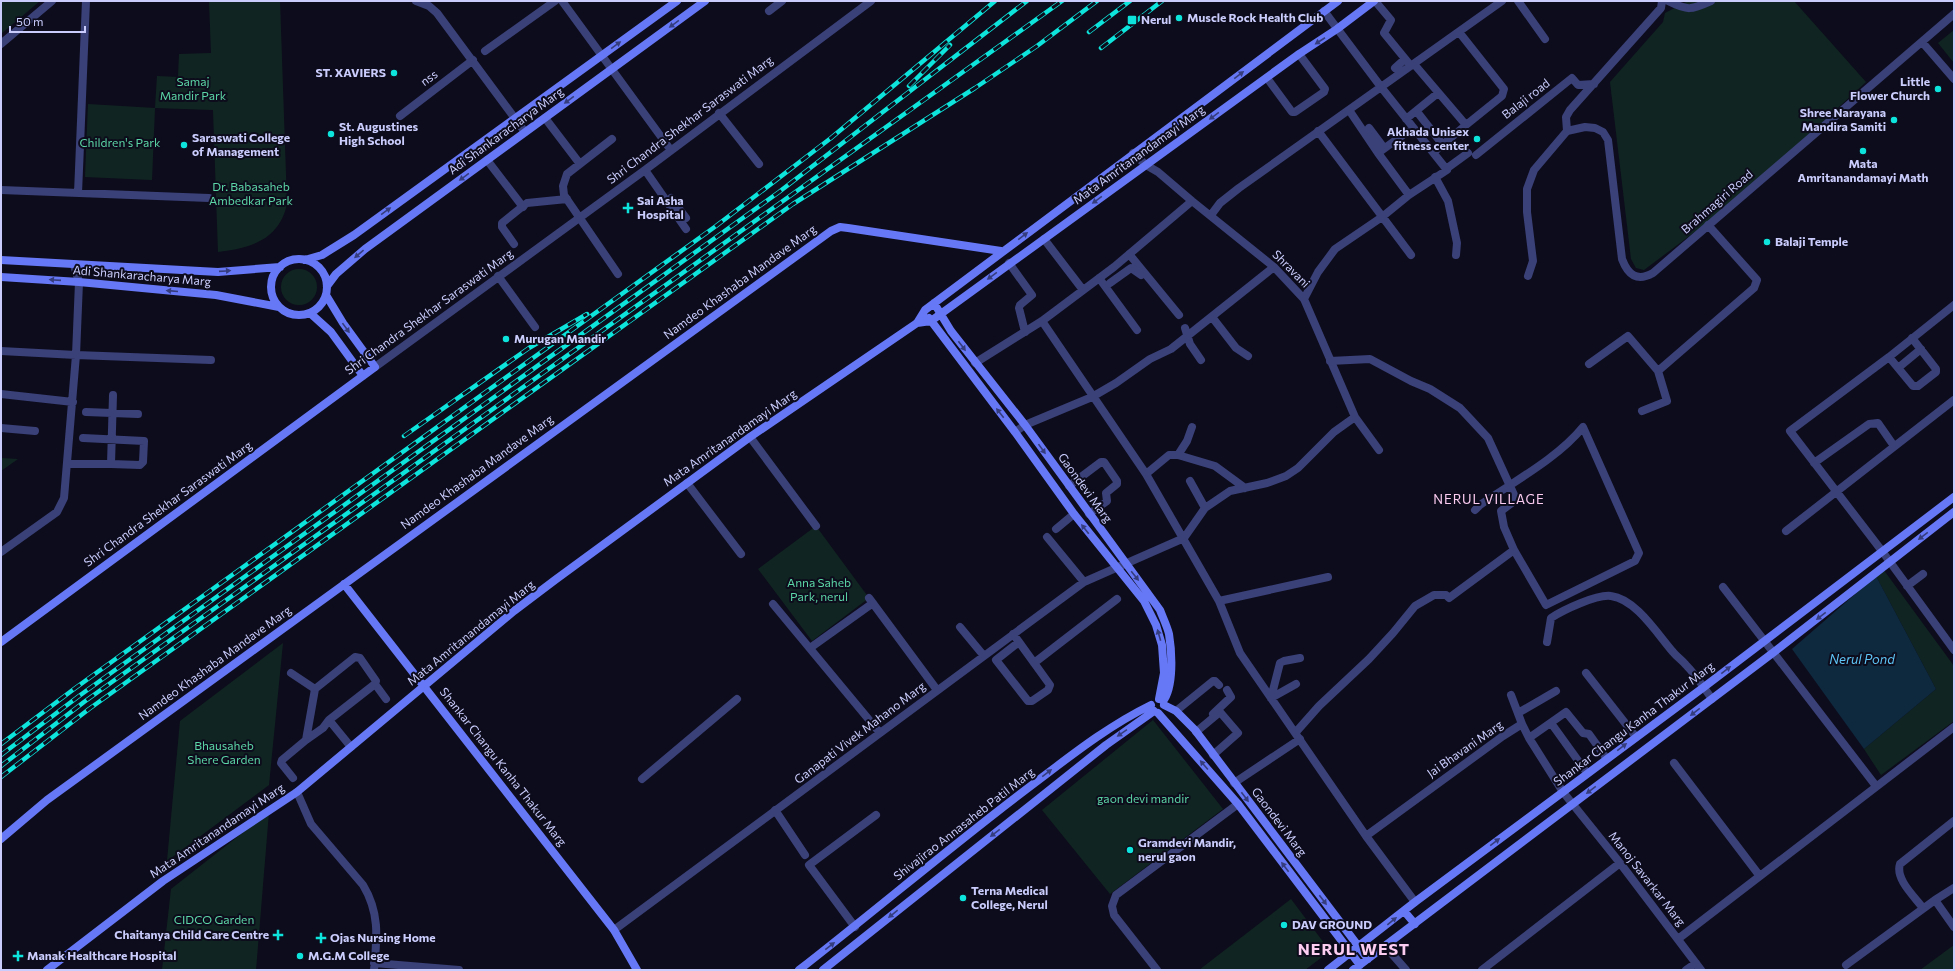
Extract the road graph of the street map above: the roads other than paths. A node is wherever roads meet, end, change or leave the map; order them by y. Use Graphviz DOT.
graph roads {
  1 [pos="52,1"];
  2 [pos="86,1"];
  3 [pos="416,1"];
  4 [pos="555,1"];
  5 [pos="562,1"];
  6 [pos="677,1"];
  7 [pos="705,1"];
  8 [pos="782,1"];
  9 [pos="871,1"];
  10 [pos="1338,1"];
  11 [pos="1374,1"];
  12 [pos="1502,1"];
  13 [pos="1518,1"];
  14 [pos="1662,1"];
  15 [pos="1668,1"];
  16 [pos="1711,1"];
  17 [pos="769,11"];
  18 [pos="1324,11"];
  19 [pos="1954,14"];
  20 [pos="1337,29"];
  21 [pos="1458,32"];
  22 [pos="1545,39"];
  23 [pos="1922,42"];
  24 [pos="1,44"];
  25 [pos="485,51"];
  26 [pos="1299,54"];
  27 [pos="602,56"];
  28 [pos="1405,59"];
  29 [pos="473,60"];
  30 [pos="1412,65"];
  31 [pos="1395,68"];
  32 [pos="612,69"];
  33 [pos="1267,78"];
  34 [pos="1954,79"];
  35 [pos="1594,84"];
  36 [pos="1381,87"];
  37 [pos="1438,93"];
  38 [pos="1349,110"];
  39 [pos="719,113"];
  40 [pos="1418,114"];
  41 [pos="400,116"];
  42 [pos="515,118"];
  43 [pos="545,118"];
  44 [pos="1406,119"];
  45 [pos="1466,125"];
  46 [pos="1369,128"];
  47 [pos="1318,131"];
  48 [pos="1567,131"];
  49 [pos="525,132"];
  50 [pos="1407,132"];
  51 [pos="1454,138"];
  52 [pos="612,139"];
  53 [pos="1443,145"];
  54 [pos="670,149"];
  55 [pos="1381,150"];
  56 [pos="1134,153"];
  57 [pos="1434,153"];
  58 [pos="487,160"];
  59 [pos="580,164"];
  60 [pos="760,164"];
  61 [pos="1146,165"];
  62 [pos="647,169"];
  63 [pos="1446,169"];
  64 [pos="1434,177"];
  65 [pos="1,190"];
  66 [pos="78,193"];
  67 [pos="1409,195"];
  68 [pos="209,198"];
  69 [pos="567,199"];
  70 [pos="1192,201"];
  71 [pos="523,207"];
  72 [pos="1211,215"];
  73 [pos="580,217"];
  74 [pos="1382,217"];
  75 [pos="686,218"];
  76 [pos="1708,225"];
  77 [pos="686,229"];
  78 [pos="1044,239"];
  79 [pos="514,244"];
  80 [pos="1002,252"];
  81 [pos="1129,254"];
  82 [pos="1411,255"];
  83 [pos="1456,255"];
  84 [pos="1,260"];
  85 [pos="305,260"];
  86 [pos="1009,263"];
  87 [pos="74,265"];
  88 [pos="1136,266"];
  89 [pos="280,267"];
  90 [pos="1274,267"];
  91 [pos="618,274"];
  92 [pos="498,276"];
  93 [pos="1528,276"];
  94 [pos="1,277"];
  95 [pos="1100,278"];
  96 [pos="79,282"];
  97 [pos="1110,283"];
  98 [pos="1082,288"];
  99 [pos="327,291"];
  100 [pos="1304,299"];
  101 [pos="934,303"];
  102 [pos="1954,305"];
  103 [pos="279,307"];
  104 [pos="925,310"];
  105 [pos="310,313"];
  106 [pos="941,313"];
  107 [pos="1179,315"];
  108 [pos="1212,317"];
  109 [pos="931,321"];
  110 [pos="1042,321"];
  111 [pos="917,323"];
  112 [pos="535,327"];
  113 [pos="1025,330"];
  114 [pos="1137,330"];
  115 [pos="1187,331"];
  116 [pos="1912,338"];
  117 [pos="1921,349"];
  118 [pos="1,351"];
  119 [pos="76,355"];
  120 [pos="1248,356"];
  121 [pos="1889,357"];
  122 [pos="211,360"];
  123 [pos="1201,360"];
  124 [pos="1330,361"];
  125 [pos="975,363"];
  126 [pos="1589,364"];
  127 [pos="375,367"];
  128 [pos="1898,368"];
  129 [pos="1658,371"];
  130 [pos="363,376"];
  131 [pos="1,394"];
  132 [pos="113,395"];
  133 [pos="1092,396"];
  134 [pos="1954,400"];
  135 [pos="73,402"];
  136 [pos="1642,411"];
  137 [pos="86,412"];
  138 [pos="113,413"];
  139 [pos="138,414"];
  140 [pos="1355,417"];
  141 [pos="1025,425"];
  142 [pos="1192,427"];
  143 [pos="1,428"];
  144 [pos="35,431"];
  145 [pos="1016,432"];
  146 [pos="750,437"];
  147 [pos="84,438"];
  148 [pos="112,440"];
  149 [pos="1894,446"];
  150 [pos="1380,450"];
  151 [pos="1178,455"];
  152 [pos="1814,463"];
  153 [pos="68,464"];
  154 [pos="111,464"];
  155 [pos="1146,474"];
  156 [pos="1190,481"];
  157 [pos="687,483"];
  158 [pos="1509,485"];
  159 [pos="1069,486"];
  160 [pos="1245,488"];
  161 [pos="1836,491"];
  162 [pos="1954,497"];
  163 [pos="1205,508"];
  164 [pos="1475,510"];
  165 [pos="1954,512"];
  166 [pos="1074,514"];
  167 [pos="1089,514"];
  168 [pos="816,526"];
  169 [pos="1056,529"];
  170 [pos="1786,531"];
  171 [pos="1047,537"];
  172 [pos="1184,538"];
  173 [pos="1514,550"];
  174 [pos="1882,551"];
  175 [pos="1,552"];
  176 [pos="741,554"];
  177 [pos="1890,561"];
  178 [pos="1125,564"];
  179 [pos="1115,567"];
  180 [pos="1923,574"];
  181 [pos="1328,577"];
  182 [pos="1084,582"];
  183 [pos="344,584"];
  184 [pos="1907,586"];
  185 [pos="1723,587"];
  186 [pos="1117,599"];
  187 [pos="1219,601"];
  188 [pos="772,604"];
  189 [pos="960,627"];
  190 [pos="1013,634"];
  191 [pos="1765,640"];
  192 [pos="1,642"];
  193 [pos="1019,642"];
  194 [pos="1547,642"];
  195 [pos="810,648"];
  196 [pos="1954,650"];
  197 [pos="1774,652"];
  198 [pos="984,656"];
  199 [pos="1300,658"];
  200 [pos="1034,663"];
  201 [pos="292,673"];
  202 [pos="1586,674"];
  203 [pos="375,684"];
  204 [pos="1219,684"];
  205 [pos="1296,684"];
  206 [pos="425,686"];
  207 [pos="1704,687"];
  208 [pos="315,689"];
  209 [pos="938,690"];
  210 [pos="1227,690"];
  211 [pos="1556,692"];
  212 [pos="1510,694"];
  213 [pos="1271,698"];
  214 [pos="386,699"];
  215 [pos="737,699"];
  216 [pos="1712,699"];
  217 [pos="1162,702"];
  218 [pos="1154,710"];
  219 [pos="1176,711"];
  220 [pos="1518,713"];
  221 [pos="329,720"];
  222 [pos="1551,723"];
  223 [pos="1522,724"];
  224 [pos="1953,730"];
  225 [pos="1195,731"];
  226 [pos="880,733"];
  227 [pos="1298,736"];
  228 [pos="1636,737"];
  229 [pos="1529,738"];
  230 [pos="306,740"];
  231 [pos="351,747"];
  232 [pos="1213,755"];
  233 [pos="1606,759"];
  234 [pos="1674,763"];
  235 [pos="1587,773"];
  236 [pos="293,778"];
  237 [pos="642,779"];
  238 [pos="1234,783"];
  239 [pos="1876,786"];
  240 [pos="297,792"];
  241 [pos="1563,792"];
  242 [pos="1238,804"];
  243 [pos="1573,804"];
  244 [pos="775,810"];
  245 [pos="876,816"];
  246 [pos="1954,821"];
  247 [pos="1366,836"];
  248 [pos="1,839"];
  249 [pos="805,855"];
  250 [pos="1620,863"];
  251 [pos="1759,875"];
  252 [pos="1954,888"];
  253 [pos="1935,900"];
  254 [pos="1415,902"];
  255 [pos="1923,908"];
  256 [pos="1404,911"];
  257 [pos="1415,924"];
  258 [pos="855,927"];
  259 [pos="1954,927"];
  260 [pos="614,930"];
  261 [pos="1678,939"];
  262 [pos="1385,946"];
  263 [pos="1359,947"];
  264 [pos="1350,953"];
  265 [pos="1368,959"];
  266 [pos="1696,963"];
  267 [pos="1846,965"];
  268 [pos="374,967"];
  269 [pos="1359,968"];
  270 [pos="47,970"];
  271 [pos="459,970"];
  272 [pos="637,970"];
  273 [pos="799,970"];
  274 [pos="823,970"];
  275 [pos="1157,970"];
  276 [pos="1328,970"];
  277 [pos="1406,970"];
  278 [pos="1482,970"];
  279 [pos="1686,970"];
  280 [pos="1701,970"];
  1 -- 24 [label="street"];
  2 -- 66 [label="street"];
  3 -- 29 [label="street"];
  4 -- 25 [label="street"];
  5 -- 27 [label="street"];
  27 -- 6 [label="street, Adi Shankaracharya Marg, one-way"];
  7 -- 32 [label="street, Adi Shankaracharya Marg, one-way"];
  8 -- 17 [label="street"];
  9 -- 39 [label="street, Shri Chandra Shekhar Saraswati Marg"];
  10 -- 18 [label="street, Mata Amritanandamayi Marg"];
  11 -- 20 [label="street, Mata Amritanandamayi Marg"];
  11 -- 28 [label="street"];
  12 -- 21 [label="street"];
  13 -- 22 [label="street"];
  14 -- 35 [label="street"];
  15 -- 16 [label="street"];
  18 -- 20 [label="street"];
  56 -- 18 [label="street, Mata Amritanandamayi Marg, one-way"];
  19 -- 23 [label="street, Brahmagiri Road"];
  20 -- 26 [label="street, Mata Amritanandamayi Marg, one-way"];
  20 -- 36 [label="street"];
  21 -- 30 [label="street"];
  21 -- 45 [label="street"];
  23 -- 34 [label="street"];
  23 -- 76 [label="street, Brahmagiri Road"];
  26 -- 33 [label="street, Mata Amritanandamayi Marg"];
  26 -- 33 [label="street"];
  27 -- 32 [label="street"];
  27 -- 42 [label="street, Adi Shankaracharya Marg"];
  28 -- 30 [label="street"];
  28 -- 31 [label="street"];
  29 -- 41 [label="street, nss"];
  29 -- 42 [label="street"];
  30 -- 36 [label="street"];
  30 -- 37 [label="street"];
  32 -- 43 [label="street, Adi Shankaracharya Marg, one-way"];
  32 -- 54 [label="street"];
  33 -- 61 [label="street, Mata Amritanandamayi Marg, one-way"];
  35 -- 48 [label="street"];
  35 -- 63 [label="street, Balaji road"];
  36 -- 38 [label="street"];
  36 -- 44 [label="street"];
  37 -- 44 [label="street"];
  37 -- 45 [label="street"];
  38 -- 47 [label="street"];
  38 -- 55 [label="street"];
  39 -- 54 [label="street, Shri Chandra Shekhar Saraswati Marg"];
  39 -- 60 [label="street"];
  40 -- 53 [label="street"];
  42 -- 49 [label="street"];
  85 -- 42 [label="street, Adi Shankaracharya Marg, one-way"];
  43 -- 49 [label="street, Adi Shankaracharya Marg"];
  43 -- 59 [label="street"];
  44 -- 57 [label="street"];
  45 -- 53 [label="street"];
  46 -- 55 [label="street"];
  47 -- 72 [label="street"];
  47 -- 74 [label="street"];
  48 -- 76 [label="street, Brahmagiri Road"];
  48 -- 93 [label="street"];
  49 -- 58 [label="street, Adi Shankaracharya Marg"];
  50 -- 55 [label="street"];
  51 -- 57 [label="street"];
  52 -- 59 [label="street"];
  53 -- 57 [label="street"];
  54 -- 62 [label="street, Shri Chandra Shekhar Saraswati Marg"];
  55 -- 67 [label="street"];
  56 -- 61 [label="street, Shravani"];
  80 -- 56 [label="street, Mata Amritanandamayi Marg, one-way"];
  57 -- 63 [label="street"];
  58 -- 71 [label="street"];
  58 -- 99 [label="street, Adi Shankaracharya Marg, one-way"];
  59 -- 69 [label="street"];
  61 -- 70 [label="street, Shravani"];
  61 -- 78 [label="street, Mata Amritanandamayi Marg, one-way"];
  62 -- 73 [label="street, Shri Chandra Shekhar Saraswati Marg"];
  62 -- 75 [label="street"];
  62 -- 77 [label="street"];
  63 -- 64 [label="street"];
  64 -- 67 [label="street"];
  64 -- 83 [label="street"];
  65 -- 66 [label="street"];
  66 -- 68 [label="street"];
  67 -- 74 [label="street"];
  69 -- 71 [label="street"];
  69 -- 73 [label="street"];
  70 -- 72 [label="street, Shravani"];
  70 -- 81 [label="street"];
  71 -- 79 [label="street"];
  72 -- 90 [label="street, Shravani"];
  73 -- 91 [label="street"];
  73 -- 92 [label="street, Shri Chandra Shekhar Saraswati Marg"];
  74 -- 82 [label="street"];
  74 -- 100 [label="street"];
  76 -- 129 [label="street"];
  78 -- 86 [label="street, Mata Amritanandamayi Marg"];
  78 -- 98 [label="street"];
  80 -- 101 [label="street, Mata Amritanandamayi Marg"];
  80 -- 183 [label="street, Namdeo Khashaba Mandave Marg"];
  81 -- 88 [label="street"];
  81 -- 95 [label="street"];
  84 -- 87 [label="street, Adi Shankaracharya Marg"];
  85 -- 89 [label="street"];
  85 -- 99 [label="street"];
  86 -- 106 [label="street, Mata Amritanandamayi Marg, one-way"];
  86 -- 113 [label="street"];
  87 -- 89 [label="street, Adi Shankaracharya Marg, one-way"];
  87 -- 96 [label="street"];
  88 -- 97 [label="street"];
  88 -- 107 [label="street"];
  89 -- 103 [label="street"];
  90 -- 100 [label="street, Shravani"];
  90 -- 108 [label="street"];
  92 -- 112 [label="street"];
  92 -- 127 [label="street, Shri Chandra Shekhar Saraswati Marg"];
  96 -- 94 [label="street, Adi Shankaracharya Marg, one-way"];
  95 -- 98 [label="street"];
  95 -- 114 [label="street"];
  103 -- 96 [label="street, Adi Shankaracharya Marg, one-way"];
  96 -- 119 [label="street"];
  98 -- 110 [label="street"];
  98 -- 113 [label="street"];
  99 -- 105 [label="street"];
  99 -- 127 [label="street, one-way"];
  100 -- 124 [label="street, Shravani"];
  101 -- 104 [label="street, Mata Amritanandamayi Marg"];
  101 -- 106 [label="street, Gaondevi Marg"];
  102 -- 116 [label="street"];
  103 -- 105 [label="street"];
  104 -- 109 [label="street, Gaondevi Marg"];
  104 -- 111 [label="street, Mata Amritanandamayi Marg"];
  105 -- 130 [label="street"];
  106 -- 109 [label="street, Mata Amritanandamayi Marg"];
  106 -- 125 [label="street, Gaondevi Marg, one-way"];
  108 -- 115 [label="street"];
  108 -- 120 [label="street"];
  109 -- 111 [label="street, Mata Amritanandamayi Marg"];
  145 -- 109 [label="street, Gaondevi Marg, one-way"];
  110 -- 113 [label="street"];
  110 -- 133 [label="street"];
  111 -- 146 [label="street, Mata Amritanandamayi Marg"];
  113 -- 125 [label="street"];
  115 -- 123 [label="street"];
  115 -- 133 [label="street"];
  116 -- 117 [label="street"];
  116 -- 121 [label="street"];
  117 -- 128 [label="street"];
  117 -- 128 [label="street"];
  118 -- 119 [label="street"];
  119 -- 122 [label="street"];
  119 -- 135 [label="street"];
  121 -- 128 [label="street"];
  121 -- 152 [label="street"];
  124 -- 140 [label="street, Shravani"];
  124 -- 158 [label="street"];
  125 -- 141 [label="street, Gaondevi Marg"];
  126 -- 129 [label="street"];
  127 -- 130 [label="street, Shri Chandra Shekhar Saraswati Marg"];
  129 -- 136 [label="street"];
  130 -- 192 [label="street, Shri Chandra Shekhar Saraswati Marg"];
  131 -- 135 [label="street"];
  132 -- 138 [label="street"];
  133 -- 141 [label="street"];
  133 -- 155 [label="street"];
  134 -- 149 [label="street"];
  135 -- 153 [label="street"];
  137 -- 138 [label="street"];
  138 -- 139 [label="street"];
  138 -- 148 [label="street"];
  140 -- 150 [label="street, Shravani"];
  140 -- 160 [label="street"];
  141 -- 145 [label="street"];
  141 -- 159 [label="street, Gaondevi Marg, one-way"];
  142 -- 151 [label="street"];
  143 -- 144 [label="street"];
  145 -- 166 [label="street, Gaondevi Marg"];
  146 -- 157 [label="street, Mata Amritanandamayi Marg"];
  146 -- 168 [label="street"];
  147 -- 148 [label="street"];
  148 -- 154 [label="street"];
  148 -- 154 [label="street"];
  149 -- 152 [label="street"];
  149 -- 161 [label="street"];
  151 -- 155 [label="street"];
  151 -- 160 [label="street"];
  152 -- 161 [label="street"];
  153 -- 154 [label="street"];
  153 -- 175 [label="street"];
  155 -- 172 [label="street"];
  156 -- 163 [label="street"];
  157 -- 176 [label="street"];
  157 -- 206 [label="street, Mata Amritanandamayi Marg"];
  158 -- 164 [label="street"];
  158 -- 173 [label="street"];
  158 -- 173 [label="street"];
  159 -- 167 [label="street, Gaondevi Marg"];
  159 -- 167 [label="street"];
  160 -- 163 [label="street"];
  161 -- 170 [label="street"];
  161 -- 174 [label="street"];
  162 -- 174 [label="street, Shankar Changu Kanha Thakur Marg"];
  163 -- 172 [label="street"];
  165 -- 177 [label="street, one-way"];
  166 -- 169 [label="street"];
  179 -- 166 [label="street, Gaondevi Marg, one-way"];
  167 -- 178 [label="street, Gaondevi Marg"];
  171 -- 182 [label="street"];
  172 -- 178 [label="street, Ganapati Vivek Mahano Marg"];
  172 -- 187 [label="street"];
  173 -- 227 [label="street"];
  174 -- 177 [label="street"];
  174 -- 191 [label="street, Shankar Changu Kanha Thakur Marg"];
  177 -- 184 [label="street"];
  177 -- 197 [label="street, one-way"];
  178 -- 179 [label="street, Ganapati Vivek Mahano Marg"];
  178 -- 217 [label="street, Gaondevi Marg, one-way"];
  179 -- 182 [label="street, Ganapati Vivek Mahano Marg"];
  217 -- 179 [label="street, Gaondevi Marg, one-way"];
  180 -- 184 [label="street"];
  181 -- 187 [label="street"];
  182 -- 190 [label="street, Ganapati Vivek Mahano Marg"];
  183 -- 206 [label="street, Shankar Changu Kanha Thakur Marg"];
  183 -- 248 [label="street, Namdeo Khashaba Mandave Marg"];
  184 -- 196 [label="street"];
  185 -- 191 [label="street"];
  186 -- 200 [label="street"];
  187 -- 213 [label="street"];
  188 -- 195 [label="street"];
  189 -- 198 [label="street"];
  190 -- 193 [label="street"];
  190 -- 198 [label="street, Ganapati Vivek Mahano Marg"];
  191 -- 197 [label="street"];
  207 -- 191 [label="street, Shankar Changu Kanha Thakur Marg, one-way"];
  193 -- 200 [label="street"];
  193 -- 200 [label="street"];
  194 -- 207 [label="street"];
  195 -- 209 [label="street"];
  195 -- 226 [label="street"];
  197 -- 216 [label="street"];
  197 -- 239 [label="street"];
  198 -- 209 [label="street, Ganapati Vivek Mahano Marg"];
  199 -- 213 [label="street"];
  201 -- 208 [label="street"];
  202 -- 228 [label="street"];
  203 -- 208 [label="street"];
  203 -- 214 [label="street"];
  203 -- 221 [label="street"];
  204 -- 219 [label="street"];
  205 -- 213 [label="street"];
  206 -- 231 [label="street, Mata Amritanandamayi Marg"];
  206 -- 260 [label="street, Shankar Changu Kanha Thakur Marg"];
  207 -- 216 [label="street"];
  207 -- 228 [label="street, Shankar Changu Kanha Thakur Marg"];
  208 -- 230 [label="street"];
  209 -- 226 [label="street, Ganapati Vivek Mahano Marg"];
  210 -- 225 [label="street"];
  211 -- 220 [label="street"];
  212 -- 220 [label="street"];
  213 -- 227 [label="street"];
  215 -- 237 [label="street"];
  216 -- 243 [label="street, one-way"];
  217 -- 218 [label="street"];
  217 -- 218 [label="street"];
  217 -- 219 [label="street, Gaondevi Marg"];
  242 -- 218 [label="street, Gaondevi Marg, one-way"];
  258 -- 218 [label="street, Shivajirao Annasaheb Patil Marg, one-way"];
  218 -- 274 [label="street, one-way"];
  219 -- 225 [label="street, Gaondevi Marg"];
  220 -- 223 [label="street"];
  221 -- 230 [label="street"];
  221 -- 231 [label="street"];
  222 -- 229 [label="street"];
  222 -- 233 [label="street"];
  222 -- 235 [label="street"];
  223 -- 229 [label="street, Jai Bhavani Marg"];
  223 -- 247 [label="street, Jai Bhavani Marg"];
  224 -- 239 [label="street"];
  225 -- 232 [label="street, Gaondevi Marg"];
  225 -- 232 [label="street"];
  226 -- 244 [label="street, Ganapati Vivek Mahano Marg"];
  227 -- 238 [label="street"];
  227 -- 247 [label="street"];
  233 -- 228 [label="street, Shankar Changu Kanha Thakur Marg, one-way"];
  229 -- 241 [label="street, Jai Bhavani Marg"];
  230 -- 236 [label="street"];
  231 -- 240 [label="street, Mata Amritanandamayi Marg"];
  232 -- 238 [label="street, Gaondevi Marg"];
  233 -- 235 [label="street, Shankar Changu Kanha Thakur Marg"];
  234 -- 251 [label="street"];
  235 -- 241 [label="street, Shankar Changu Kanha Thakur Marg"];
  238 -- 263 [label="street, Gaondevi Marg, one-way"];
  239 -- 251 [label="street"];
  240 -- 268 [label="street"];
  240 -- 270 [label="street, Mata Amritanandamayi Marg"];
  241 -- 243 [label="street, Jai Bhavani Marg"];
  254 -- 241 [label="street, Shankar Changu Kanha Thakur Marg, one-way"];
  264 -- 242 [label="street, Gaondevi Marg, one-way"];
  242 -- 275 [label="street"];
  243 -- 250 [label="street, Manoj Savarkar Marg"];
  243 -- 257 [label="street"];
  244 -- 249 [label="street"];
  244 -- 260 [label="street, Ganapati Vivek Mahano Marg"];
  245 -- 258 [label="street"];
  246 -- 255 [label="street"];
  247 -- 254 [label="street"];
  250 -- 261 [label="street, Manoj Savarkar Marg"];
  250 -- 278 [label="street"];
  251 -- 261 [label="street"];
  252 -- 253 [label="street"];
  253 -- 255 [label="street"];
  253 -- 259 [label="street"];
  254 -- 256 [label="street, Shankar Changu Kanha Thakur Marg"];
  255 -- 267 [label="street"];
  256 -- 257 [label="street"];
  263 -- 256 [label="street, Shankar Changu Kanha Thakur Marg, one-way"];
  257 -- 262 [label="street"];
  273 -- 258 [label="street, Shivajirao Annasaheb Patil Marg, one-way"];
  260 -- 272 [label="street, Shankar Changu Kanha Thakur Marg"];
  261 -- 266 [label="street, Manoj Savarkar Marg"];
  262 -- 265 [label="street"];
  262 -- 277 [label="street"];
  263 -- 264 [label="street, Shankar Changu Kanha Thakur Marg"];
  263 -- 265 [label="street, Gaondevi Marg"];
  264 -- 269 [label="street, Gaondevi Marg"];
  264 -- 276 [label="street, Shankar Changu Kanha Thakur Marg"];
  265 -- 269 [label="street"];
  266 -- 279 [label="street"];
  266 -- 280 [label="street, Manoj Savarkar Marg"];
  268 -- 271 [label="street"];
}
